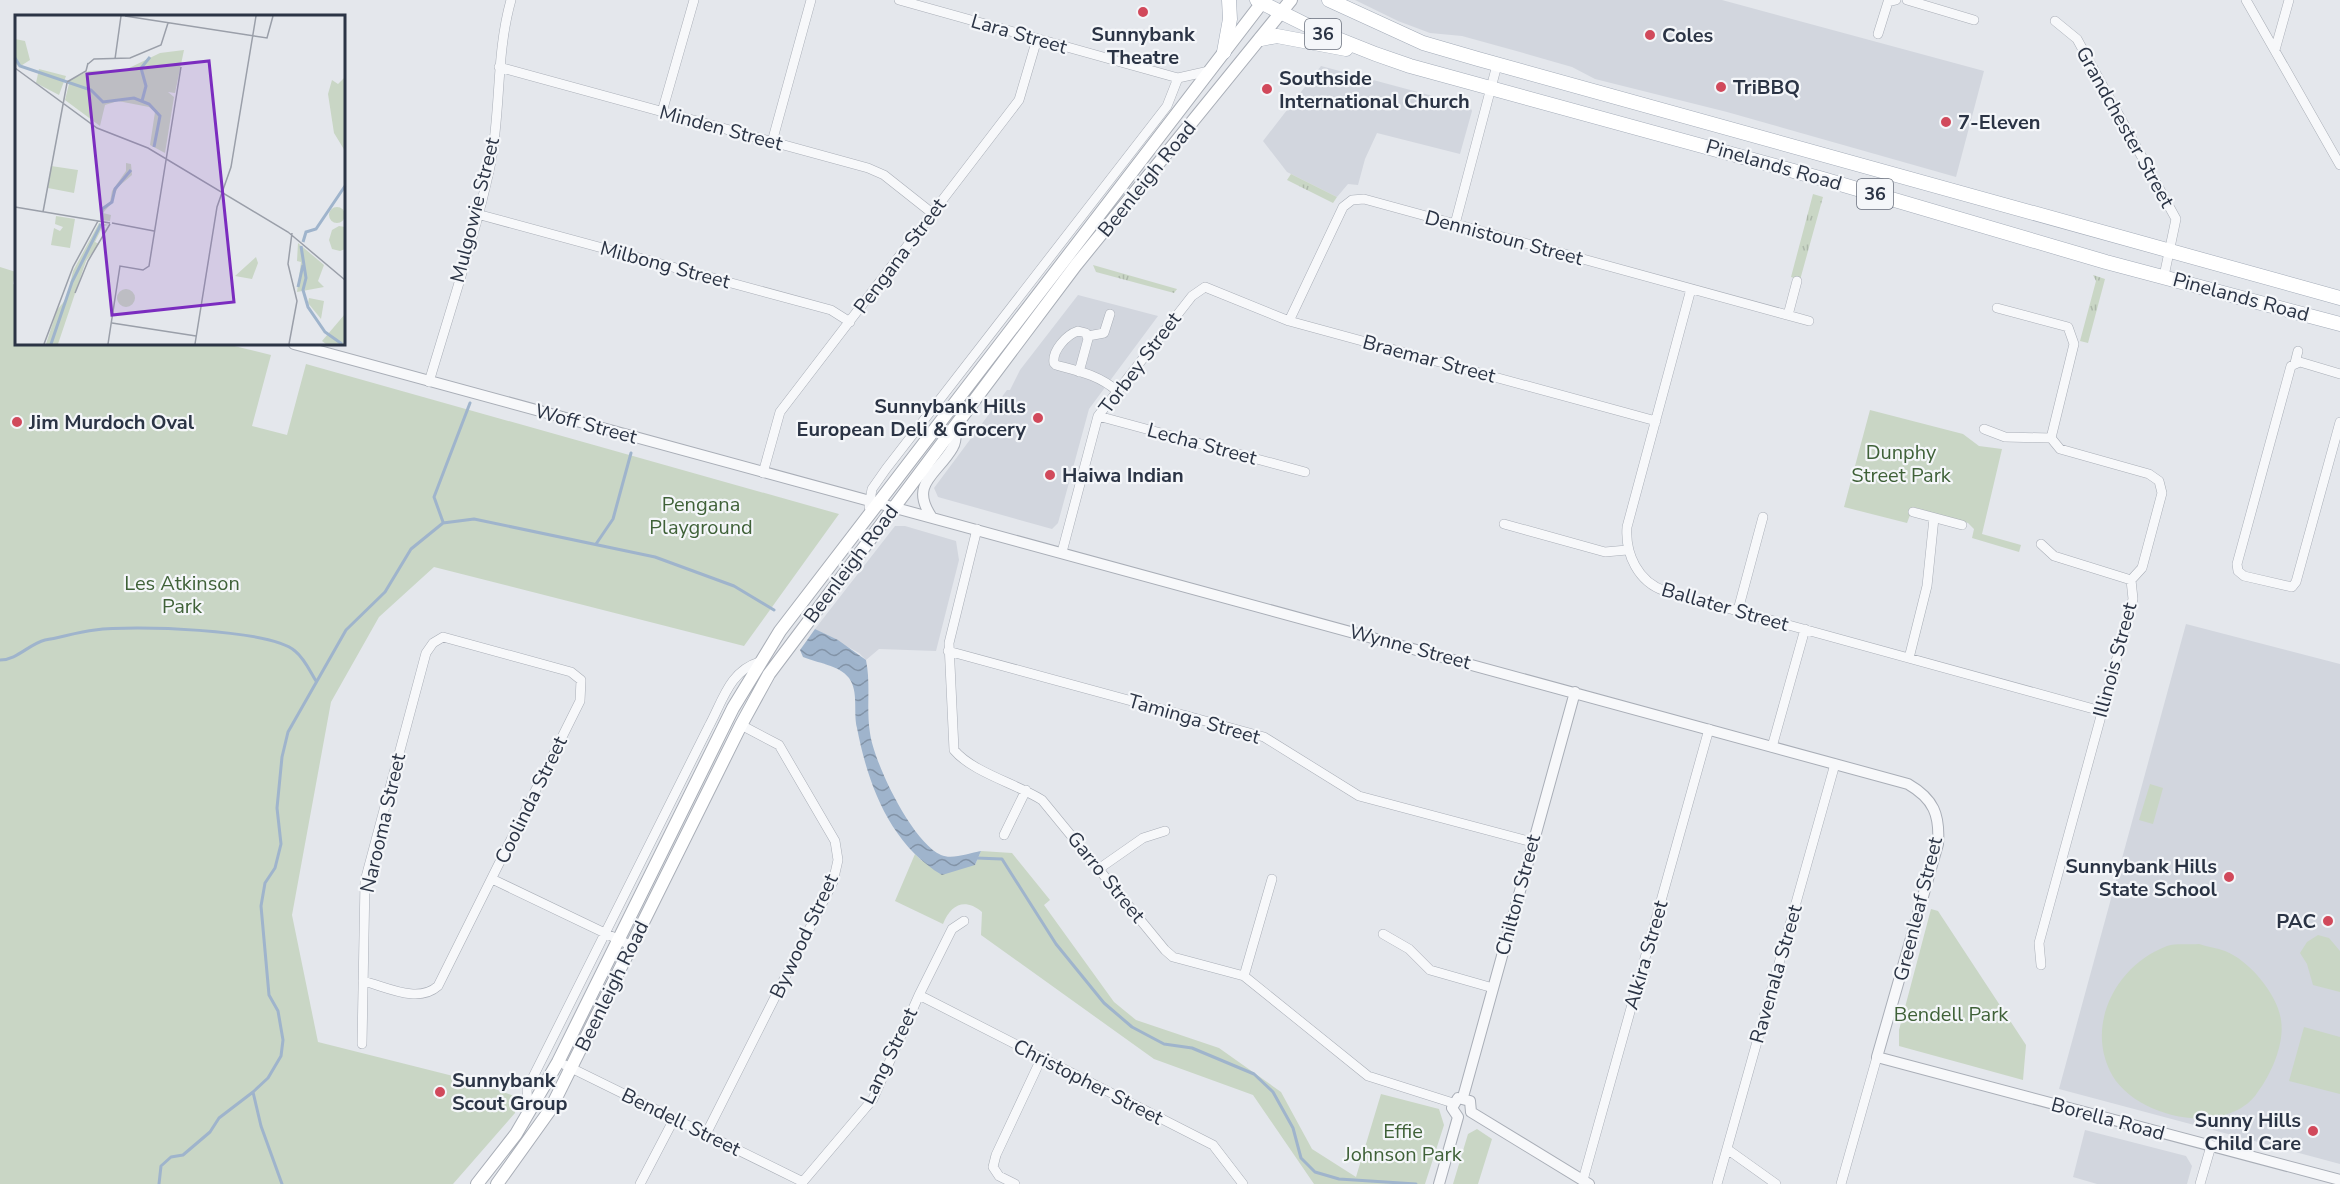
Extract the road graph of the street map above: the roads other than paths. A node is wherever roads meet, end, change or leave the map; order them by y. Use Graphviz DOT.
graph roads {
  1 [pos="511,0"];
  2 [pos="694,0"];
  3 [pos="811,0"];
  4 [pos="899,0"];
  5 [pos="1229,0"];
  6 [pos="1291,0"];
  7 [pos="1329,0"];
  8 [pos="1896,0"];
  9 [pos="1907,0"];
  10 [pos="2246,0"];
  11 [pos="2289,0"];
  12 [pos="1261,1"];
  13 [pos="1341,4"];
  14 [pos="1281,13"];
  15 [pos="1974,20"];
  16 [pos="2055,21"];
  17 [pos="1878,34"];
  18 [pos="1037,39"];
  19 [pos="1261,39"];
  20 [pos="2275,50"];
  21 [pos="1224,52"];
  22 [pos="1365,52"];
  23 [pos="1497,64"];
  24 [pos="499,67"];
  25 [pos="1209,71"];
  26 [pos="1178,78"];
  27 [pos="1491,86"];
  28 [pos="662,112"];
  29 [pos="772,142"];
  30 [pos="2340,165"];
  31 [pos="932,213"];
  32 [pos="477,214"];
  33 [pos="1455,224"];
  34 [pos="2171,253"];
  35 [pos="2164,276"];
  36 [pos="1797,281"];
  37 [pos="1205,287"];
  38 [pos="1691,289"];
  39 [pos="2340,298"];
  40 [pos="1997,308"];
  41 [pos="1110,314"];
  42 [pos="1788,315"];
  43 [pos="850,321"];
  44 [pos="1289,321"];
  45 [pos="1809,321"];
  46 [pos="2340,324"];
  47 [pos="1088,336"];
  48 [pos="298,345"];
  49 [pos="2298,351"];
  50 [pos="2295,363"];
  51 [pos="1079,372"];
  52 [pos="2340,374"];
  53 [pos="429,381"];
  54 [pos="1117,391"];
  55 [pos="1098,416"];
  56 [pos="1656,421"];
  57 [pos="2340,422"];
  58 [pos="956,424"];
  59 [pos="1984,429"];
  60 [pos="2051,438"];
  61 [pos="763,472"];
  62 [pos="1305,472"];
  63 [pos="875,501"];
  64 [pos="895,506"];
  65 [pos="1913,512"];
  66 [pos="931,516"];
  67 [pos="1763,517"];
  68 [pos="1934,518"];
  69 [pos="1504,524"];
  70 [pos="1962,525"];
  71 [pos="977,529"];
  72 [pos="2041,544"];
  73 [pos="1627,550"];
  74 [pos="1062,552"];
  75 [pos="2131,580"];
  76 [pos="1738,610"];
  77 [pos="1805,629"];
  78 [pos="433,643"];
  79 [pos="948,651"];
  80 [pos="1909,658"];
  81 [pos="759,662"];
  82 [pos="1575,692"];
  83 [pos="2101,711"];
  84 [pos="741,725"];
  85 [pos="1709,729"];
  86 [pos="1772,747"];
  87 [pos="1835,764"];
  88 [pos="1026,790"];
  89 [pos="1933,806"];
  90 [pos="1165,831"];
  91 [pos="1004,835"];
  92 [pos="1532,842"];
  93 [pos="1100,868"];
  94 [pos="492,879"];
  95 [pos="1272,879"];
  96 [pos="964,921"];
  97 [pos="606,934"];
  98 [pos="1383,934"];
  99 [pos="618,940"];
  100 [pos="632,946"];
  101 [pos="2041,965"];
  102 [pos="1244,976"];
  103 [pos="363,981"];
  104 [pos="1493,988"];
  105 [pos="919,995"];
  106 [pos="362,1044"];
  107 [pos="1877,1057"];
  108 [pos="1041,1059"];
  109 [pos="558,1062"];
  110 [pos="572,1068"];
  111 [pos="1458,1100"];
  112 [pos="1471,1112"];
  113 [pos="528,1116"];
  114 [pos="1458,1117"];
  115 [pos="674,1119"];
  116 [pos="706,1134"];
  117 [pos="2211,1146"];
  118 [pos="1727,1149"];
  119 [pos="2340,1180"];
  120 [pos="1586,1182"];
  121 [pos="802,1183"];
  122 [pos="477,1184"];
  123 [pos="497,1184"];
  124 [pos="640,1184"];
  125 [pos="1016,1184"];
  126 [pos="1243,1184"];
  127 [pos="1439,1184"];
  128 [pos="1717,1184"];
  129 [pos="1776,1184"];
  130 [pos="1841,1184"];
  131 [pos="2200,1184"];
  1 -- 24 [label="street, Mulgowie Street"];
  2 -- 28 [label="street"];
  3 -- 29 [label="street"];
  4 -- 18 [label="street, Lara Street"];
  5 -- 21 [label="main road"];
  6 -- 14 [label="main road, Beenleigh Road"];
  7 -- 13 [label="main road, Pinelands Road / 36"];
  8 -- 17 [label="street"];
  9 -- 15 [label="street"];
  10 -- 20 [label="street"];
  11 -- 20 [label="street"];
  12 -- 14 [label="main road, 36"];
  12 -- 21 [label="main road, Beenleigh Road"];
  13 -- 23 [label="main road, Pinelands Road / 36"];
  14 -- 19 [label="main road, Beenleigh Road"];
  14 -- 22 [label="main road, Pinelands Road / 36"];
  16 -- 34 [label="street, Grandchester Street"];
  18 -- 26 [label="street, Lara Street"];
  18 -- 31 [label="street, Pengana Street"];
  19 -- 22 [label="main road"];
  19 -- 58 [label="main road, Beenleigh Road"];
  20 -- 30 [label="street"];
  21 -- 25 [label="main road, Beenleigh Road"];
  22 -- 27 [label="main road, Pinelands Road / 36"];
  23 -- 27 [label="street"];
  23 -- 34 [label="main road, Pinelands Road / 36"];
  24 -- 28 [label="street, Minden Street"];
  24 -- 32 [label="street, Mulgowie Street"];
  25 -- 26 [label="street, Lara Street"];
  25 -- 63 [label="main road, Beenleigh Road"];
  26 -- 63 [label="street, Beenleigh Road"];
  27 -- 33 [label="street"];
  27 -- 35 [label="main road, Pinelands Road / 36"];
  28 -- 29 [label="street, Minden Street"];
  29 -- 31 [label="street, Minden Street"];
  31 -- 43 [label="street, Pengana Street"];
  32 -- 43 [label="street, Milbong Street"];
  32 -- 53 [label="street, Mulgowie Street"];
  33 -- 38 [label="street, Dennistoun Street"];
  33 -- 44 [label="street, Dennistoun Street"];
  34 -- 35 [label="street, Grandchester Street"];
  34 -- 39 [label="main road, Pinelands Road / 36"];
  35 -- 46 [label="main road, Pinelands Road / 36"];
  36 -- 42 [label="street"];
  37 -- 44 [label="street, Braemar Street"];
  37 -- 54 [label="street, Torbey Street"];
  38 -- 42 [label="street, Dennistoun Street"];
  38 -- 56 [label="street"];
  40 -- 60 [label="street"];
  41 -- 47 [label="street"];
  42 -- 45 [label="street, Dennistoun Street"];
  43 -- 61 [label="street, Pengana Street"];
  44 -- 56 [label="street, Braemar Street"];
  47 -- 51 [label="street"];
  47 -- 51 [label="street"];
  48 -- 53 [label="street, Woff Street"];
  49 -- 50 [label="street"];
  50 -- 52 [label="street"];
  50 -- 57 [label="street"];
  51 -- 54 [label="street"];
  53 -- 61 [label="street, Woff Street"];
  54 -- 55 [label="street, Torbey Street"];
  55 -- 62 [label="street, Lecha Street"];
  55 -- 74 [label="street, Torbey Street"];
  56 -- 73 [label="street"];
  58 -- 64 [label="main road, Beenleigh Road"];
  58 -- 66 [label="street"];
  59 -- 60 [label="street"];
  60 -- 75 [label="street, Illinois Street"];
  61 -- 63 [label="street, Woff Street"];
  63 -- 64 [label="street, Wynne Street"];
  63 -- 81 [label="main road, Beenleigh Road"];
  64 -- 66 [label="street, Wynne Street"];
  64 -- 84 [label="main road, Beenleigh Road"];
  65 -- 68 [label="street"];
  66 -- 71 [label="street, Wynne Street"];
  67 -- 76 [label="street"];
  68 -- 70 [label="street"];
  68 -- 80 [label="street"];
  69 -- 73 [label="street"];
  71 -- 74 [label="street, Wynne Street"];
  71 -- 79 [label="street, Garro Street"];
  72 -- 75 [label="street"];
  73 -- 76 [label="street, Ballater Street"];
  74 -- 82 [label="street, Wynne Street"];
  75 -- 83 [label="street, Illinois Street"];
  76 -- 77 [label="street, Ballater Street"];
  77 -- 80 [label="street, Ballater Street"];
  77 -- 86 [label="street"];
  78 -- 94 [label="street, Coolinda Street"];
  78 -- 103 [label="street, Narooma Street"];
  79 -- 88 [label="street, Garro Street"];
  79 -- 92 [label="street, Taminga Street"];
  80 -- 83 [label="street, Ballater Street"];
  81 -- 97 [label="street, Beenleigh Road"];
  81 -- 99 [label="main road, Beenleigh Road"];
  82 -- 85 [label="street, Wynne Street"];
  82 -- 92 [label="street, Chilton Street"];
  83 -- 101 [label="street, Illinois Street"];
  84 -- 100 [label="main road, Beenleigh Road"];
  84 -- 116 [label="street, Bywood Street"];
  85 -- 86 [label="street, Wynne Street"];
  85 -- 120 [label="street, Alkira Street"];
  86 -- 87 [label="street, Wynne Street"];
  87 -- 89 [label="street, Wynne Street"];
  87 -- 118 [label="street, Ravenala Street"];
  88 -- 91 [label="street"];
  88 -- 93 [label="street, Garro Street"];
  89 -- 107 [label="street, Greenleaf Street"];
  90 -- 93 [label="street"];
  92 -- 104 [label="street, Chilton Street"];
  93 -- 102 [label="street, Garro Street"];
  94 -- 97 [label="street"];
  94 -- 103 [label="street, Coolinda Street"];
  95 -- 102 [label="street"];
  96 -- 105 [label="street, Lang Street"];
  97 -- 99 [label="street"];
  97 -- 113 [label="street, Beenleigh Road"];
  98 -- 104 [label="street"];
  99 -- 100 [label="street"];
  99 -- 109 [label="main road, Beenleigh Road"];
  100 -- 110 [label="main road, Beenleigh Road"];
  102 -- 111 [label="street, Garro Street"];
  103 -- 106 [label="street, Narooma Street"];
  104 -- 111 [label="street, Chilton Street"];
  105 -- 108 [label="street, Christopher Street"];
  105 -- 121 [label="street, Lang Street"];
  107 -- 117 [label="street, Borella Road"];
  107 -- 130 [label="street, Greenleaf Street"];
  108 -- 125 [label="street"];
  108 -- 126 [label="street, Christopher Street"];
  109 -- 110 [label="street, Bendell Street"];
  109 -- 113 [label="main road, Beenleigh Road"];
  110 -- 115 [label="street, Bendell Street"];
  110 -- 123 [label="main road, Beenleigh Road"];
  111 -- 112 [label="street"];
  111 -- 114 [label="street"];
  112 -- 114 [label="street"];
  112 -- 120 [label="street"];
  113 -- 122 [label="main road, Beenleigh Road"];
  114 -- 127 [label="street"];
  115 -- 116 [label="street, Bendell Street"];
  115 -- 124 [label="street"];
  116 -- 121 [label="street, Bendell Street"];
  117 -- 119 [label="street, Borella Road"];
  117 -- 131 [label="street"];
  118 -- 128 [label="street, Ravenala Street"];
  118 -- 129 [label="street"];
}
